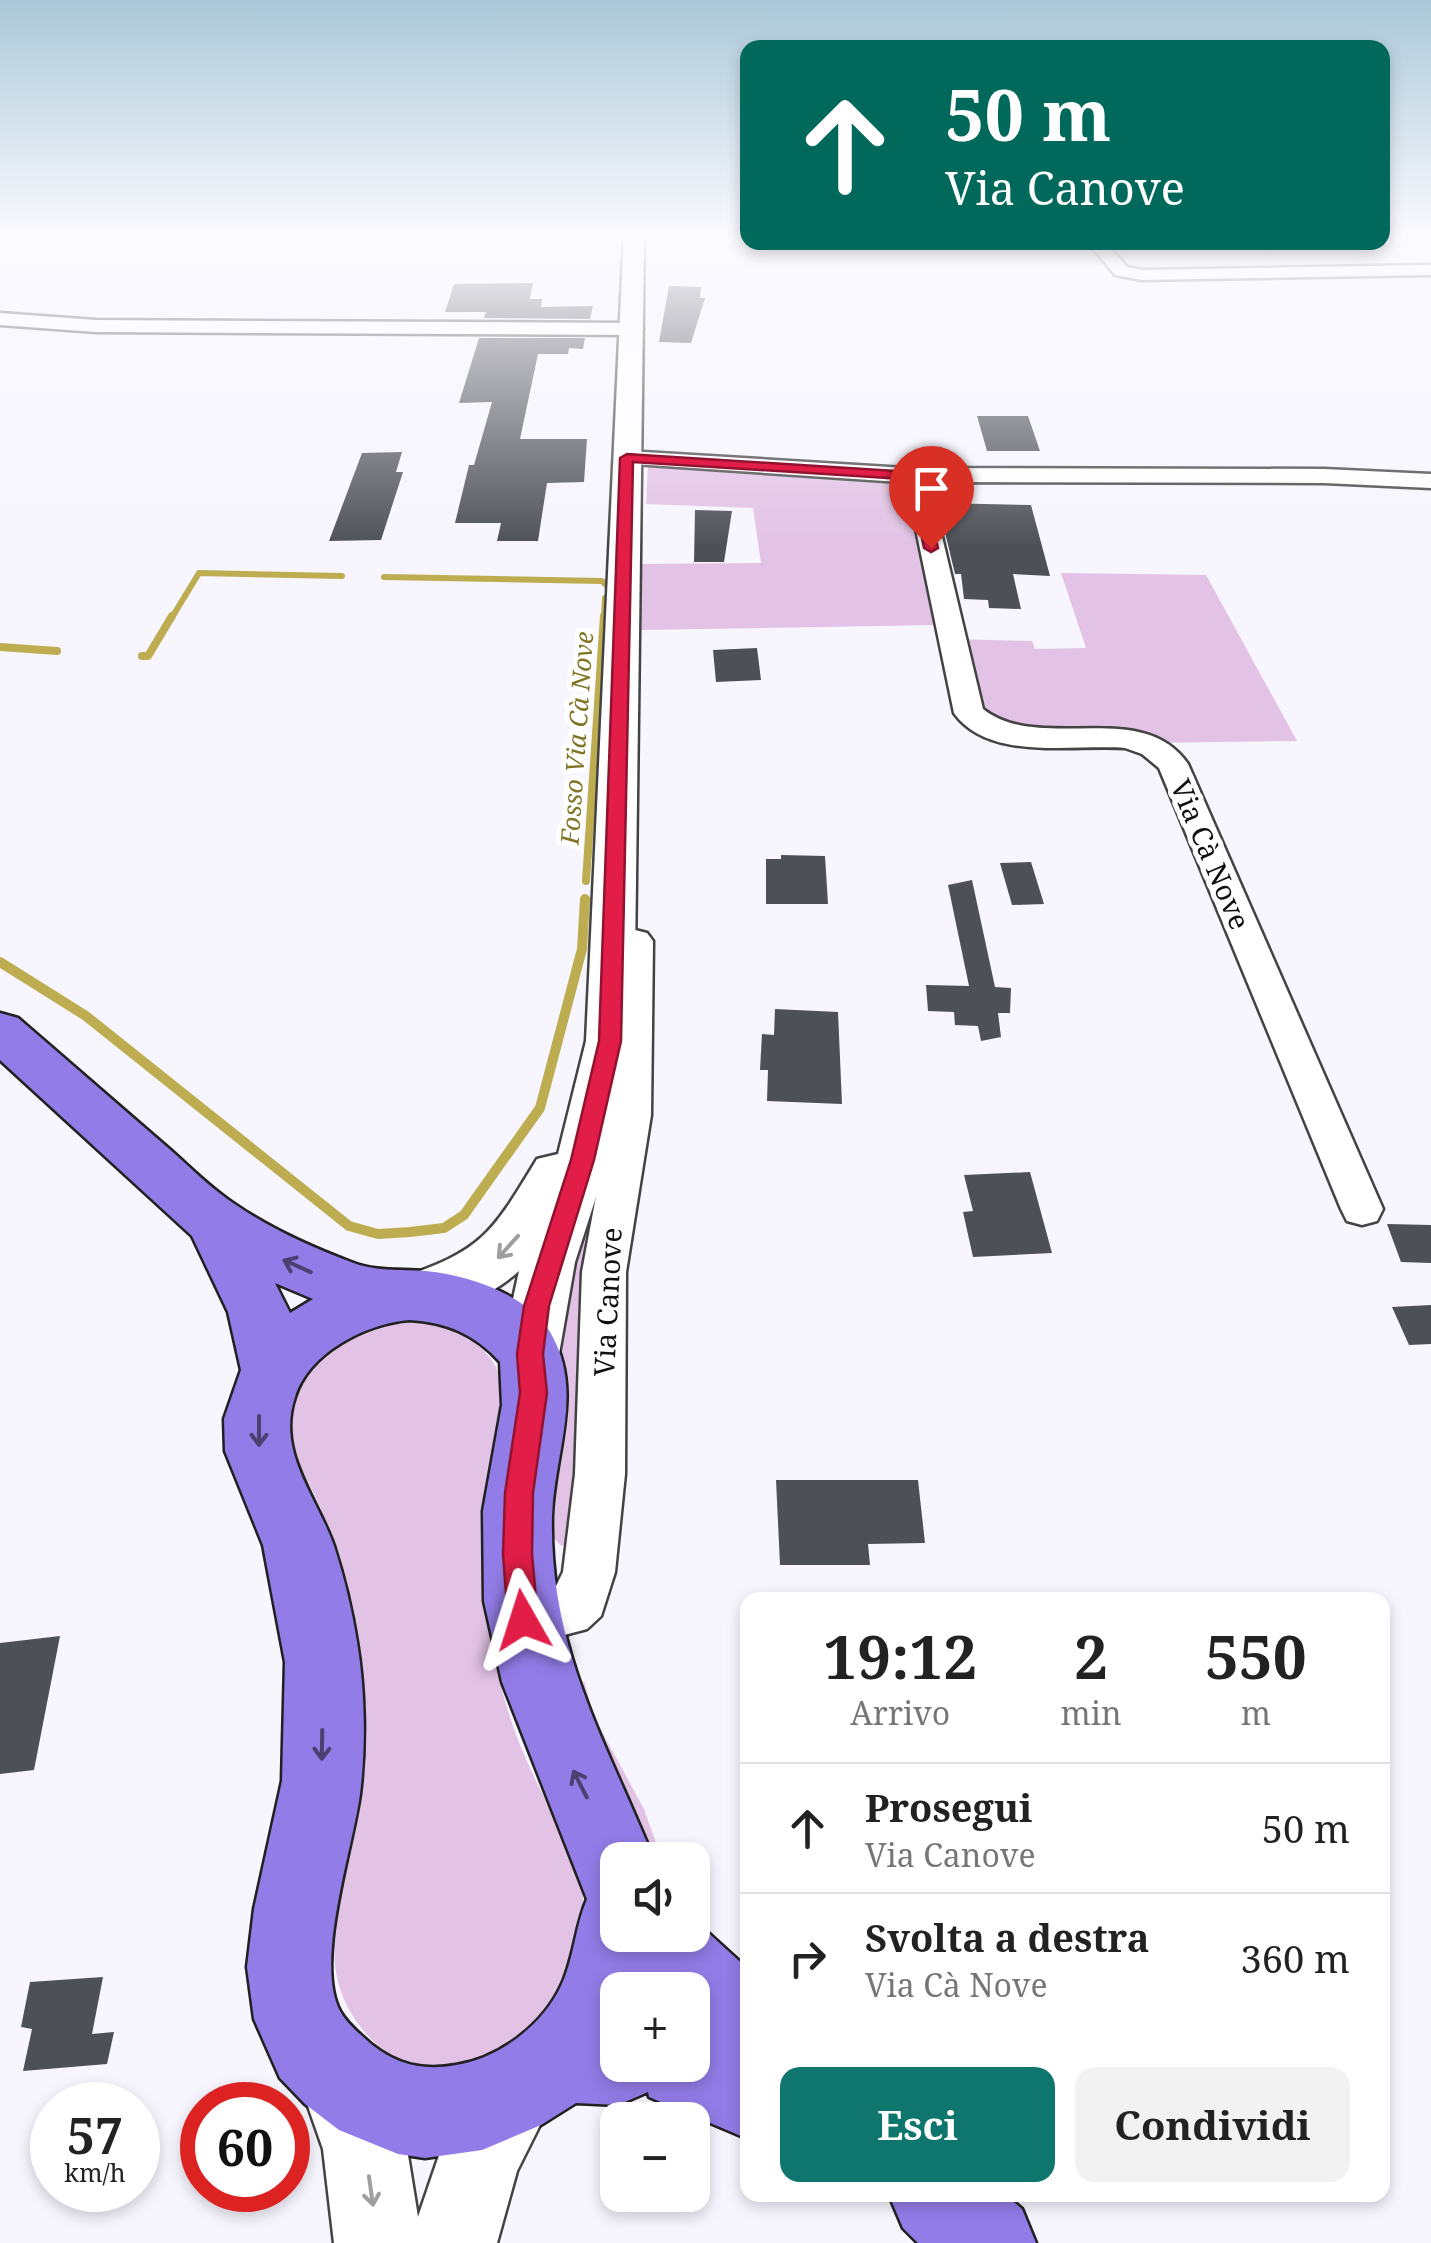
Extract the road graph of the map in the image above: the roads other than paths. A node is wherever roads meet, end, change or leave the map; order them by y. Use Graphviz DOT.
graph roads {
  1 [pos="633,338"];
  2 [pos="627,458"];
  3 [pos="906,475"];
  4 [pos="1431,480"];
  5 [pos="635,941"];
  6 [pos="0,1031"];
  7 [pos="596,1104"];
  8 [pos="1362,1209"];
  9 [pos="214,1220"];
  10 [pos="403,1295"];
  11 [pos="530,1354"];
  12 [pos="273,1369"];
  13 [pos="523,1620"];
  14 [pos="607,1842"];
  15 [pos="611,1952"];
  16 [pos="666,1952"];
  17 [pos="740,2021"];
  18 [pos="566,2067"];
  19 [pos="338,2075"];
  20 [pos="710,2078"];
  21 [pos="740,2091"];
  22 [pos="378,2243"];
  23 [pos="453,2243"];
  1 -- 2 [label="street, Via Canove"];
  2 -- 3 [label="street"];
  2 -- 7 [label="street, Via Canove"];
  3 -- 4 [label="street"];
  3 -- 8 [label="street, Via Cà Nove"];
  5 -- 13 [label="street, Via Canove"];
  6 -- 9 [label="main road"];
  7 -- 10 [label="street, Via Canove, one-way"];
  7 -- 11 [label="street, Via Canove"];
  10 -- 9 [label="main road, one-way"];
  9 -- 12 [label="main road"];
  10 -- 11 [label="main road"];
  10 -- 12 [label="main road"];
  11 -- 13 [label="main road"];
  12 -- 19 [label="main road, one-way"];
  14 -- 13 [label="main road, one-way"];
  15 -- 18 [label="main road"];
  16 -- 17 [label="main road"];
  18 -- 19 [label="main road"];
  18 -- 23 [label="street"];
  19 -- 22 [label="street, one-way"];
  20 -- 21 [label="main road"];
}
